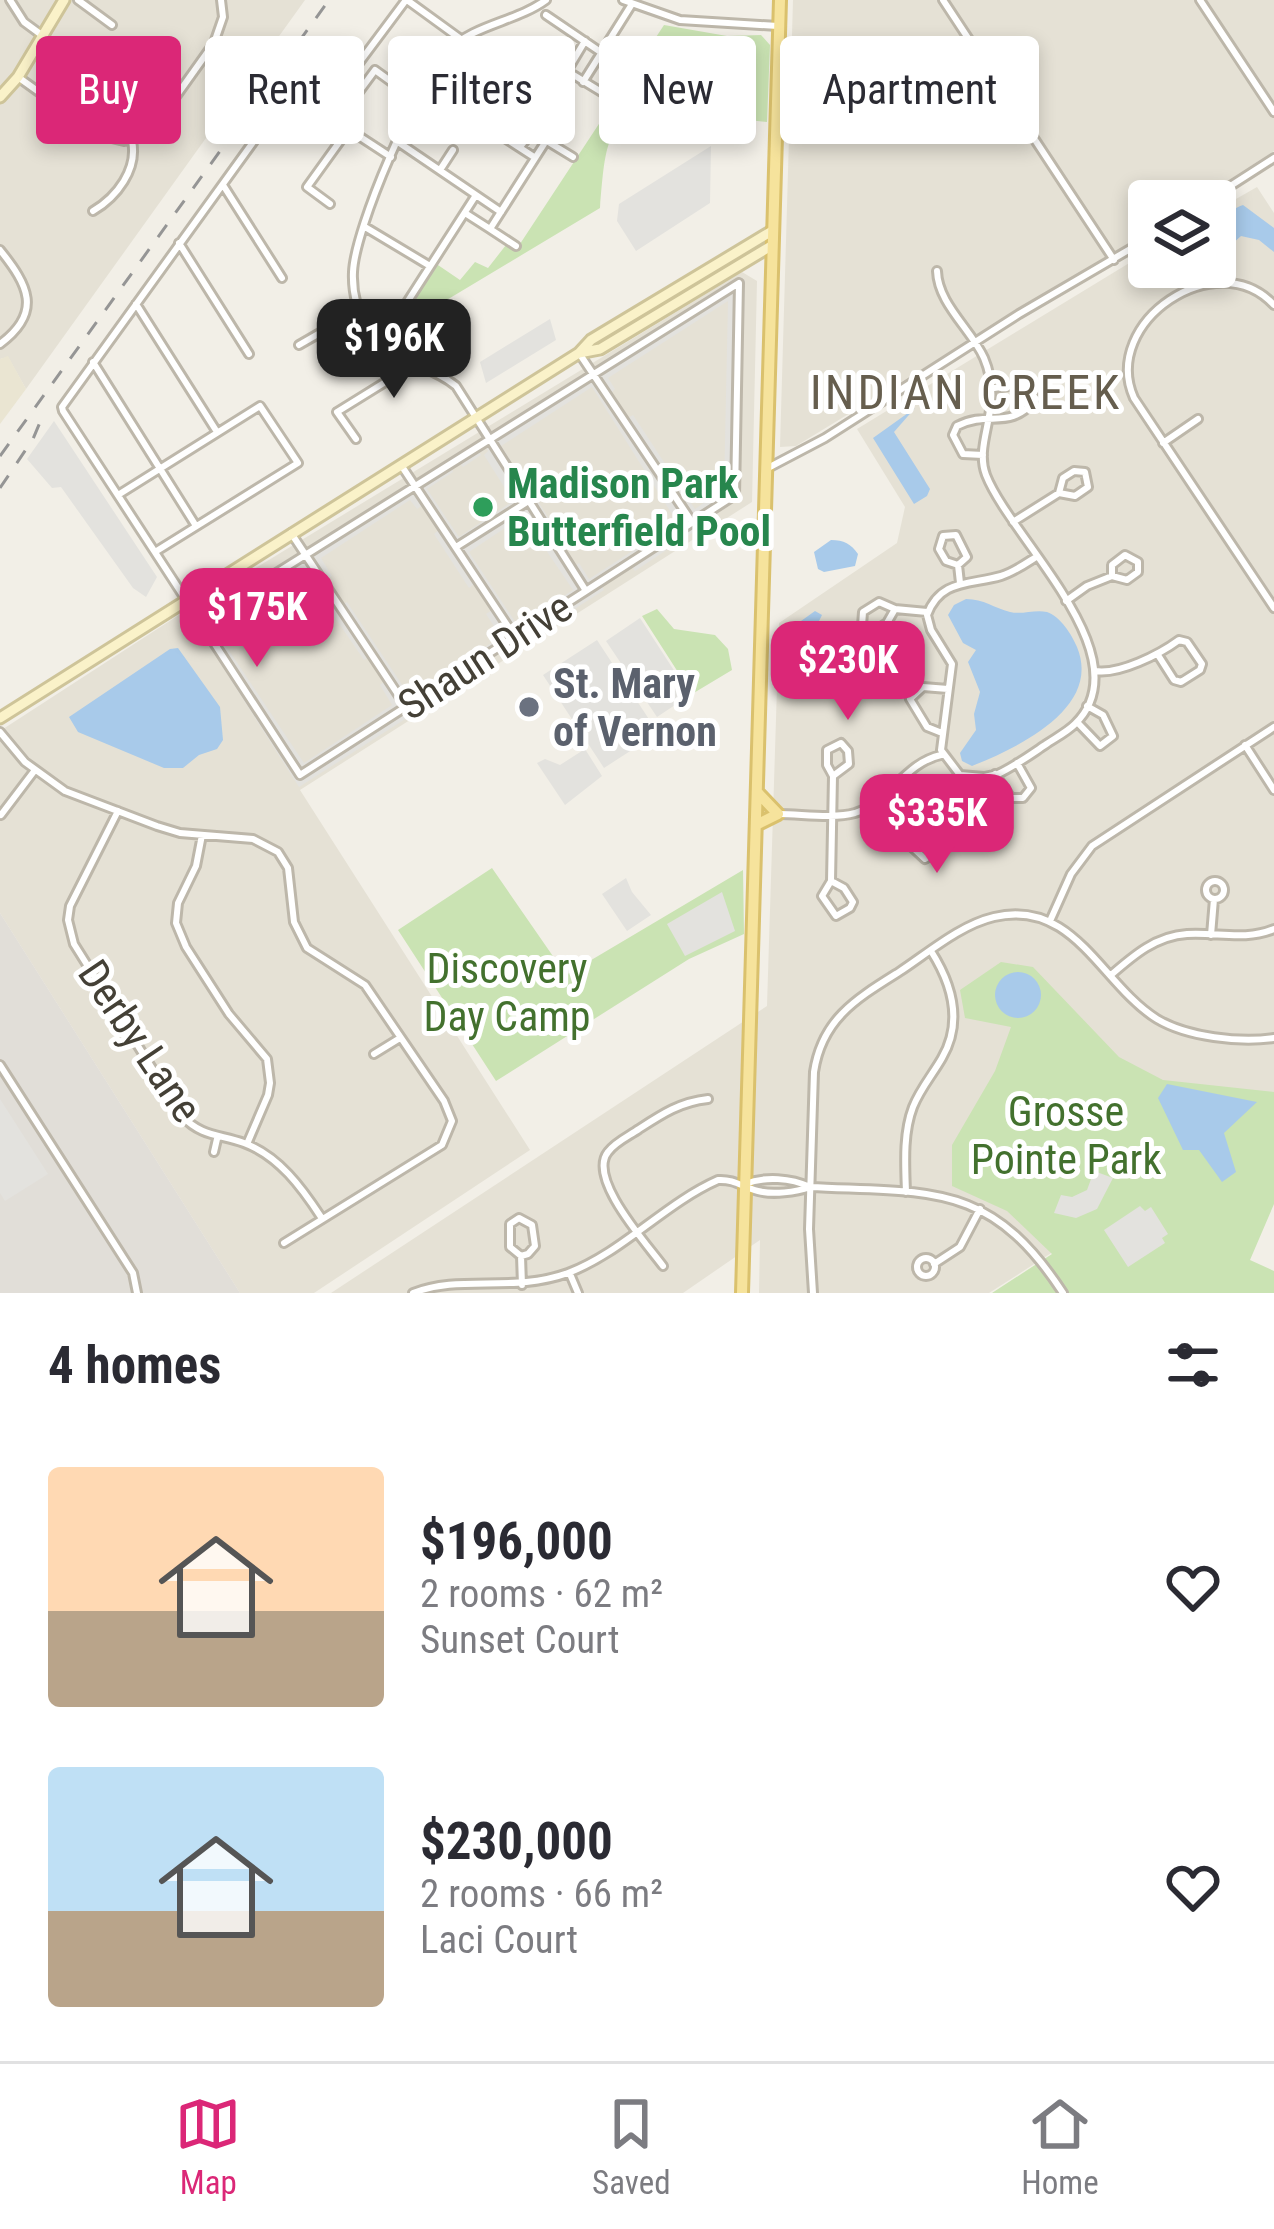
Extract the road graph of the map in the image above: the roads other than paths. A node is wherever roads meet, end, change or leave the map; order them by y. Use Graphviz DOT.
graph roads {
  1 [pos="10,0"];
  2 [pos="64,0"];
  3 [pos="78,0"];
  4 [pos="223,0"];
  5 [pos="406,0"];
  6 [pos="425,0"];
  7 [pos="546,0"];
  8 [pos="780,0"];
  9 [pos="943,0"];
  10 [pos="1200,0"];
  11 [pos="627,2"];
  12 [pos="419,8"];
  13 [pos="546,15"];
  14 [pos="112,25"];
  15 [pos="778,26"];
  16 [pos="44,36"];
  17 [pos="457,36"];
  18 [pos="472,36"];
  19 [pos="610,36"];
  20 [pos="585,41"];
  21 [pos="36,48"];
  22 [pos="599,51"];
  23 [pos="364,57"];
  24 [pos="599,58"];
  25 [pos="364,62"];
  26 [pos="375,70"];
  27 [pos="18,76"];
  28 [pos="388,80"];
  29 [pos="584,82"];
  30 [pos="364,84"];
  31 [pos="36,89"];
  32 [pos="181,89"];
  33 [pos="599,91"];
  34 [pos="0,97"];
  35 [pos="1274,112"];
  36 [pos="364,140"];
  37 [pos="132,144"];
  38 [pos="250,144"];
  39 [pos="339,144"];
  40 [pos="397,144"];
  41 [pos="401,144"];
  42 [pos="515,144"];
  43 [pos="523,144"];
  44 [pos="544,144"];
  45 [pos="551,144"];
  46 [pos="520,147"];
  47 [pos="453,150"];
  48 [pos="573,157"];
  49 [pos="391,158"];
  50 [pos="535,158"];
  51 [pos="1274,158"];
  52 [pos="440,170"];
  53 [pos="1236,182"];
  54 [pos="222,183"];
  55 [pos="476,195"];
  56 [pos="330,204"];
  57 [pos="93,211"];
  58 [pos="501,212"];
  59 [pos="465,213"];
  60 [pos="365,226"];
  61 [pos="490,229"];
  62 [pos="772,231"];
  63 [pos="178,243"];
  64 [pos="516,246"];
  65 [pos="771,246"];
  66 [pos="0,250"];
  67 [pos="1128,251"];
  68 [pos="1114,260"];
  69 [pos="430,266"];
  70 [pos="937,271"];
  71 [pos="282,278"];
  72 [pos="135,303"];
  73 [pos="1274,304"];
  74 [pos="359,311"];
  75 [pos="397,318"];
  76 [pos="975,342"];
  77 [pos="0,344"];
  78 [pos="298,345"];
  79 [pos="580,353"];
  80 [pos="250,354"];
  81 [pos="93,362"];
  82 [pos="405,362"];
  83 [pos="594,374"];
  84 [pos="994,388"];
  85 [pos="476,418"];
  86 [pos="991,419"];
  87 [pos="1198,419"];
  88 [pos="217,432"];
  89 [pos="356,439"];
  90 [pos="488,439"];
  91 [pos="1163,442"];
  92 [pos="983,455"];
  93 [pos="401,465"];
  94 [pos="160,468"];
  95 [pos="766,469"];
  96 [pos="415,485"];
  97 [pos="1059,493"];
  98 [pos="118,495"];
  99 [pos="527,502"];
  100 [pos="692,522"];
  101 [pos="1013,523"];
  102 [pos="196,526"];
  103 [pos="292,533"];
  104 [pos="456,547"];
  105 [pos="155,552"];
  106 [pos="306,554"];
  107 [pos="1036,557"];
  108 [pos="958,565"];
  109 [pos="1112,576"];
  110 [pos="960,583"];
  111 [pos="586,591"];
  112 [pos="186,599"];
  113 [pos="1066,602"];
  114 [pos="1274,608"];
  115 [pos="895,609"];
  116 [pos="928,612"];
  117 [pos="200,622"];
  118 [pos="515,637"];
  119 [pos="1158,656"];
  120 [pos="1096,671"];
  121 [pos="948,689"];
  122 [pos="406,706"];
  123 [pos="1087,706"];
  124 [pos="0,718"];
  125 [pos="1077,722"];
  126 [pos="1270,729"];
  127 [pos="0,732"];
  128 [pos="944,734"];
  129 [pos="1244,745"];
  130 [pos="941,755"];
  131 [pos="1018,763"];
  132 [pos="35,770"];
  133 [pos="995,774"];
  134 [pos="833,776"];
  135 [pos="891,788"];
  136 [pos="756,790"];
  137 [pos="1274,790"];
  138 [pos="118,811"];
  139 [pos="778,814"];
  140 [pos="832,814"];
  141 [pos="1,815"];
  142 [pos="756,825"];
  143 [pos="921,827"];
  144 [pos="202,835"];
  145 [pos="831,881"];
  146 [pos="1214,899"];
  147 [pos="1050,921"];
  148 [pos="1274,929"];
  149 [pos="1211,935"];
  150 [pos="932,951"];
  151 [pos="1112,975"];
  152 [pos="400,1038"];
  153 [pos="1274,1038"];
  154 [pos="374,1054"];
  155 [pos="0,1065"];
  156 [pos="708,1099"];
  157 [pos="218,1139"];
  158 [pos="247,1144"];
  159 [pos="214,1152"];
  160 [pos="745,1184"];
  161 [pos="810,1186"];
  162 [pos="906,1192"];
  163 [pos="980,1208"];
  164 [pos="321,1217"];
  165 [pos="637,1232"];
  166 [pos="284,1243"];
  167 [pos="520,1256"];
  168 [pos="934,1264"];
  169 [pos="662,1266"];
  170 [pos="569,1273"];
  171 [pos="523,1285"];
  172 [pos="136,1292"];
  173 [pos="413,1293"];
  174 [pos="578,1293"];
  175 [pos="742,1293"];
  176 [pos="813,1293"];
  177 [pos="1063,1293"];
  1 -- 16 [label="street"];
  2 -- 16 [label="main road"];
  3 -- 14 [label="street"];
  4 -- 32 [label="street"];
  5 -- 12 [label="street"];
  5 -- 23 [label="street"];
  6 -- 12 [label="street"];
  7 -- 18 [label="street"];
  8 -- 15 [label="main road"];
  9 -- 68 [label="street"];
  10 -- 35 [label="street"];
  11 -- 15 [label="street"];
  11 -- 19 [label="street"];
  12 -- 17 [label="street"];
  13 -- 20 [label="street"];
  15 -- 62 [label="main road"];
  20 -- 22 [label="street"];
  20 -- 29 [label="street"];
  21 -- 27 [label="main road"];
  24 -- 29 [label="street"];
  25 -- 26 [label="street"];
  26 -- 28 [label="street"];
  26 -- 30 [label="street"];
  27 -- 31 [label="street"];
  27 -- 34 [label="main road"];
  29 -- 33 [label="street"];
  36 -- 49 [label="street"];
  37 -- 57 [label="street"];
  38 -- 54 [label="street"];
  39 -- 56 [label="street"];
  40 -- 49 [label="street"];
  41 -- 52 [label="street"];
  42 -- 46 [label="street"];
  43 -- 46 [label="street"];
  44 -- 50 [label="street"];
  45 -- 48 [label="street"];
  46 -- 50 [label="street"];
  47 -- 52 [label="street"];
  49 -- 60 [label="street"];
  50 -- 58 [label="street"];
  51 -- 53 [label="street"];
  52 -- 55 [label="street"];
  54 -- 63 [label="street"];
  54 -- 71 [label="street"];
  55 -- 58 [label="street"];
  55 -- 59 [label="street"];
  58 -- 61 [label="street"];
  59 -- 61 [label="street"];
  59 -- 69 [label="street"];
  60 -- 69 [label="street"];
  60 -- 74 [label="street"];
  61 -- 64 [label="street"];
  62 -- 65 [label="main road"];
  62 -- 79 [label="main road"];
  63 -- 72 [label="street"];
  63 -- 80 [label="street"];
  65 -- 79 [label="main road"];
  65 -- 95 [label="main road"];
  66 -- 77 [label="street"];
  67 -- 68 [label="street"];
  68 -- 76 [label="street"];
  69 -- 75 [label="street"];
  70 -- 76 [label="street"];
  72 -- 81 [label="street"];
  72 -- 88 [label="street"];
  73 -- 91 [label="street"];
  74 -- 78 [label="street"];
  74 -- 82 [label="street"];
  76 -- 84 [label="street"];
  76 -- 95 [label="street"];
  79 -- 83 [label="street"];
  79 -- 85 [label="main road"];
  81 -- 94 [label="street"];
  81 -- 98 [label="street"];
  82 -- 85 [label="street"];
  82 -- 89 [label="street"];
  83 -- 90 [label="street"];
  83 -- 100 [label="street"];
  83 -- 100 [label="street, Shaun Drive"];
  84 -- 86 [label="street"];
  84 -- 86 [label="street"];
  85 -- 90 [label="street"];
  85 -- 93 [label="main road"];
  86 -- 92 [label="street"];
  86 -- 92 [label="street"];
  87 -- 91 [label="street"];
  88 -- 94 [label="street"];
  88 -- 102 [label="street"];
  90 -- 96 [label="street"];
  90 -- 99 [label="street"];
  91 -- 114 [label="street"];
  92 -- 101 [label="street"];
  93 -- 96 [label="street"];
  93 -- 103 [label="main road"];
  94 -- 98 [label="street"];
  94 -- 102 [label="street"];
  95 -- 136 [label="main road"];
  96 -- 104 [label="street"];
  96 -- 106 [label="street"];
  97 -- 97 [label="street"];
  97 -- 101 [label="street"];
  98 -- 105 [label="street"];
  99 -- 104 [label="street"];
  99 -- 111 [label="street"];
  100 -- 111 [label="street, Shaun Drive"];
  101 -- 107 [label="street"];
  102 -- 105 [label="street"];
  103 -- 106 [label="street"];
  103 -- 112 [label="main road"];
  104 -- 118 [label="street"];
  105 -- 112 [label="street"];
  106 -- 117 [label="street"];
  106 -- 122 [label="street"];
  107 -- 110 [label="street"];
  107 -- 113 [label="street"];
  108 -- 108 [label="street"];
  108 -- 110 [label="street"];
  109 -- 109 [label="street"];
  109 -- 113 [label="street"];
  110 -- 116 [label="street"];
  111 -- 118 [label="street, Shaun Drive"];
  112 -- 117 [label="street"];
  112 -- 124 [label="main road"];
  113 -- 120 [label="street"];
  115 -- 115 [label="street"];
  115 -- 116 [label="street"];
  116 -- 121 [label="street"];
  117 -- 122 [label="street, Shaun Drive"];
  118 -- 122 [label="street, Shaun Drive"];
  119 -- 119 [label="street"];
  119 -- 120 [label="street"];
  120 -- 123 [label="street"];
  121 -- 128 [label="street"];
  121 -- 128 [label="street"];
  123 -- 125 [label="street"];
  123 -- 125 [label="street"];
  125 -- 131 [label="street"];
  126 -- 129 [label="street"];
  127 -- 132 [label="street"];
  128 -- 130 [label="street"];
  129 -- 137 [label="street"];
  129 -- 147 [label="street"];
  130 -- 133 [label="street"];
  130 -- 135 [label="street"];
  131 -- 133 [label="street"];
  131 -- 133 [label="street"];
  132 -- 138 [label="street"];
  132 -- 141 [label="street"];
  134 -- 134 [label="street"];
  134 -- 140 [label="street"];
  135 -- 140 [label="street"];
  135 -- 143 [label="street"];
  136 -- 139 [label="main road"];
  136 -- 142 [label="main road"];
  138 -- 144 [label="street"];
  138 -- 157 [label="street, Derby Lane"];
  139 -- 140 [label="street"];
  139 -- 142 [label="main road"];
  140 -- 145 [label="street"];
  142 -- 160 [label="main road"];
  143 -- 143 [label="street"];
  144 -- 152 [label="street"];
  144 -- 158 [label="street"];
  145 -- 145 [label="street"];
  146 -- 149 [label="street"];
  147 -- 150 [label="street"];
  147 -- 151 [label="street"];
  148 -- 149 [label="street"];
  149 -- 151 [label="street"];
  150 -- 161 [label="street"];
  150 -- 162 [label="street"];
  151 -- 153 [label="street"];
  152 -- 154 [label="street"];
  152 -- 164 [label="street"];
  155 -- 172 [label="street"];
  156 -- 165 [label="street"];
  157 -- 158 [label="street, Derby Lane"];
  157 -- 159 [label="street"];
  158 -- 164 [label="street, Derby Lane"];
  160 -- 161 [label="street"];
  160 -- 165 [label="street"];
  160 -- 175 [label="main road"];
  161 -- 162 [label="street"];
  161 -- 176 [label="street"];
  162 -- 163 [label="street"];
  163 -- 168 [label="street"];
  163 -- 177 [label="street"];
  164 -- 166 [label="street"];
  165 -- 169 [label="street"];
  165 -- 170 [label="street"];
  167 -- 167 [label="street"];
  167 -- 171 [label="street"];
  170 -- 171 [label="street"];
  170 -- 174 [label="street"];
  171 -- 173 [label="street"];
}
